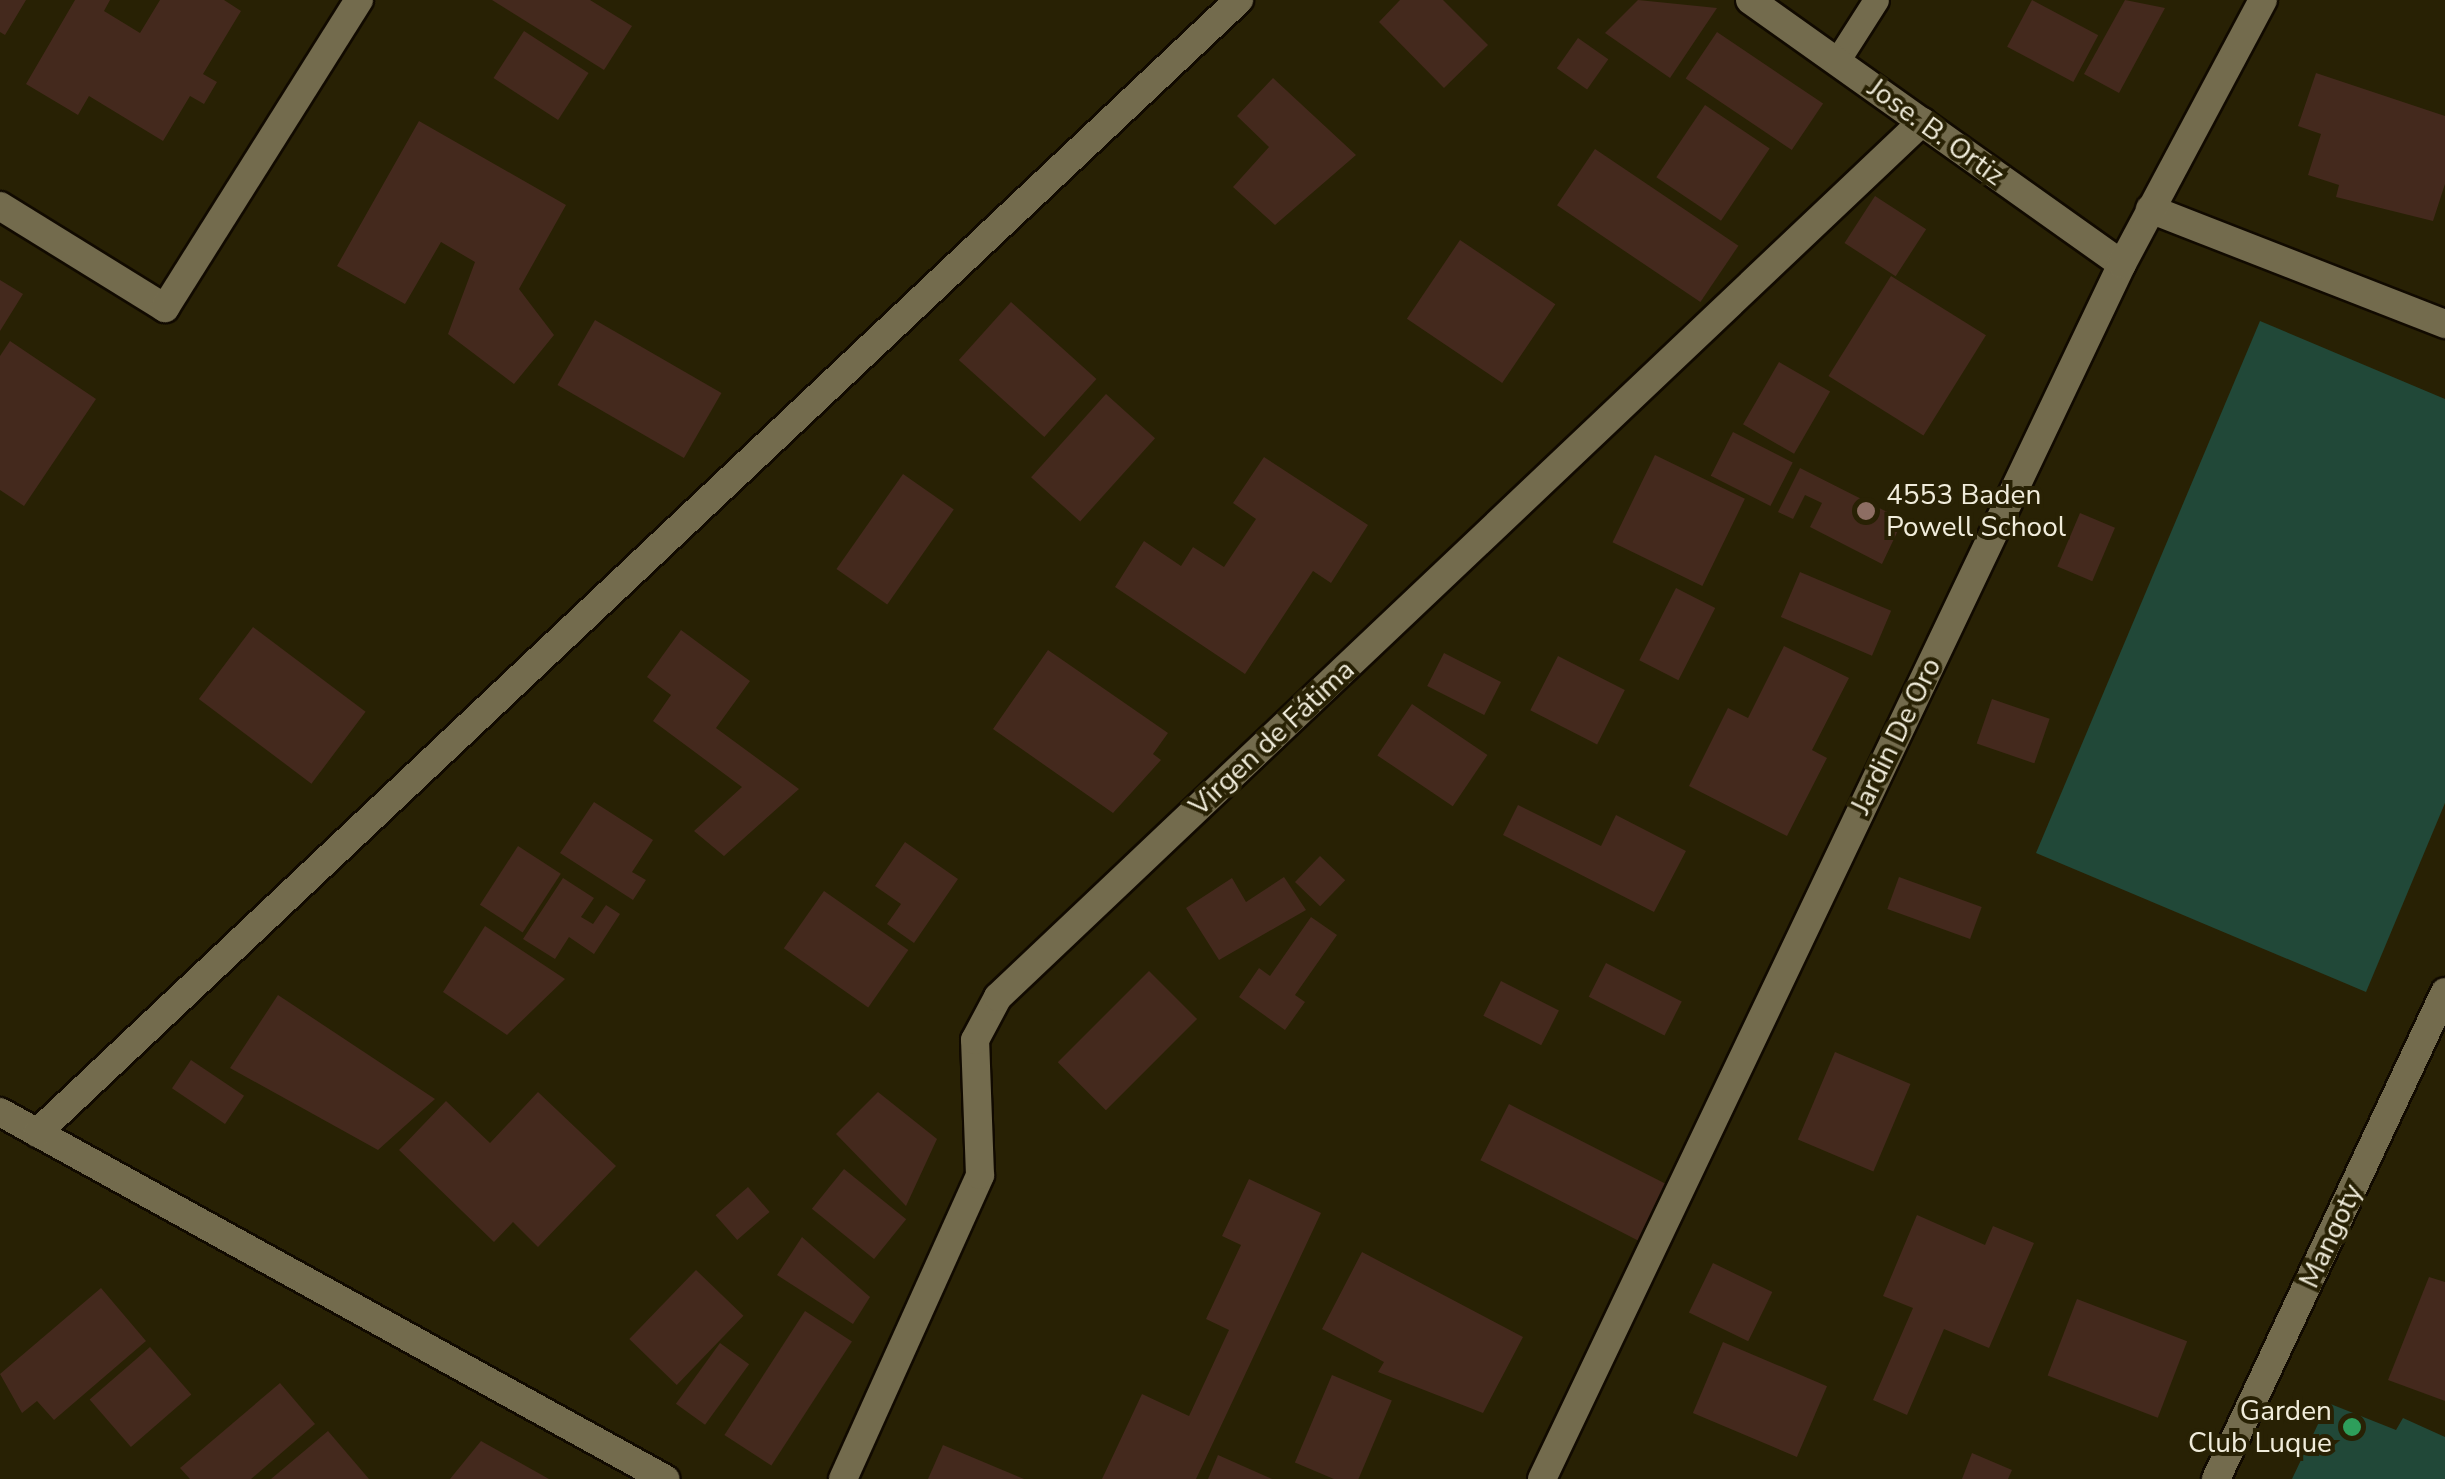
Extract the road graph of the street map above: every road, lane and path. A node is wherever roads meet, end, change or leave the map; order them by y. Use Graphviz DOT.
graph roads {
  1 [pos="359,0"];
  2 [pos="1239,0"];
  3 [pos="1750,0"];
  4 [pos="1876,0"];
  5 [pos="2263,0"];
  6 [pos="1838,60"];
  7 [pos="1922,122"];
  8 [pos="0,206"];
  9 [pos="2150,208"];
  10 [pos="2122,264"];
  11 [pos="2445,324"];
  12 [pos="2444,995"];
  13 [pos="0,1112"];
  14 [pos="37,1133"];
  15 [pos="664,1479"];
  16 [pos="843,1479"];
  17 [pos="1542,1479"];
  18 [pos="2216,1479"];
  1 -- 8 [label="street"];
  2 -- 14 [label="street"];
  3 -- 6 [label="street, Jose. B. Ortiz"];
  4 -- 6 [label="lane"];
  5 -- 9 [label="street, Jardin De Oro"];
  6 -- 7 [label="street, Jose. B. Ortiz"];
  7 -- 10 [label="street, Jose. B. Ortiz"];
  7 -- 16 [label="street, Virgen de Fátima"];
  9 -- 10 [label="street, Jardin De Oro"];
  9 -- 11 [label="street"];
  10 -- 17 [label="street, Jardin De Oro"];
  12 -- 18 [label="street, Mangoty"];
  13 -- 14 [label="street"];
  14 -- 15 [label="street"];
}
